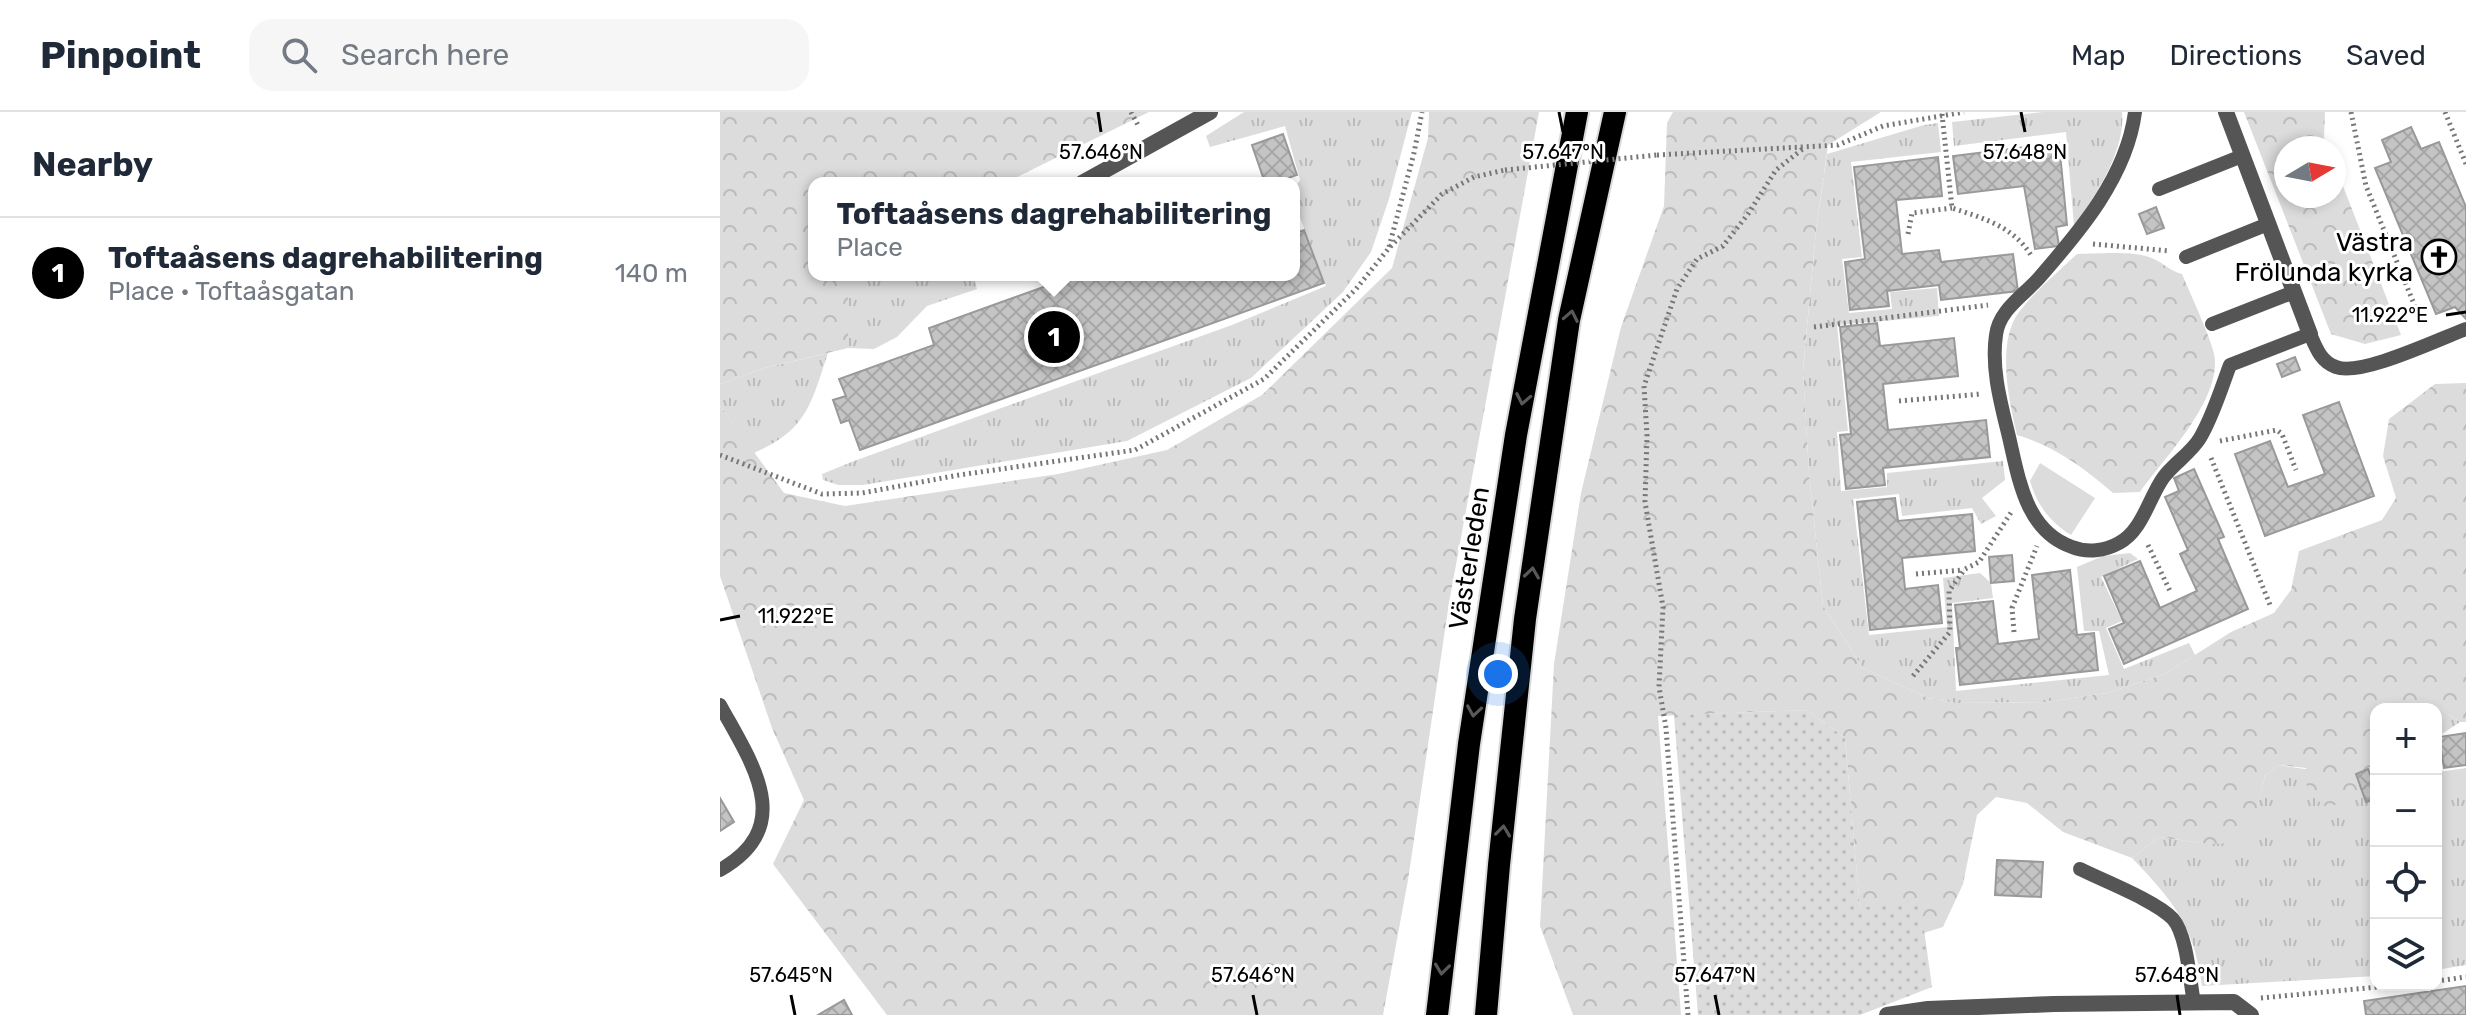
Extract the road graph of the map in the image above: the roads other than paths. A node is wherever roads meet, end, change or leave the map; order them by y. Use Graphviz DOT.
graph roads {
  1 [pos="1210,112"];
  2 [pos="1577,112"];
  3 [pos="1615,112"];
  4 [pos="2135,112"];
  5 [pos="2226,112"];
  6 [pos="2242,156"];
  7 [pos="1093,177"];
  8 [pos="2159,189"];
  9 [pos="2268,224"];
  10 [pos="2186,257"];
  11 [pos="2294,292"];
  12 [pos="2212,324"];
  13 [pos="2466,329"];
  14 [pos="2310,334"];
  15 [pos="720,705"];
  16 [pos="2080,869"];
  17 [pos="720,870"];
  18 [pos="2194,1003"];
  19 [pos="1437,1014"];
  20 [pos="1486,1015"];
  21 [pos="1887,1015"];
  22 [pos="2251,1015"];
  1 -- 7 [label="street"];
  2 -- 19 [label="highway, Västerleden, one-way"];
  20 -- 3 [label="highway, one-way"];
  4 -- 14 [label="lane"];
  5 -- 6 [label="street"];
  6 -- 8 [label="lane"];
  6 -- 9 [label="street"];
  9 -- 10 [label="lane"];
  9 -- 11 [label="street"];
  11 -- 12 [label="lane"];
  11 -- 14 [label="street"];
  13 -- 14 [label="lane"];
  15 -- 17 [label="lane"];
  16 -- 18 [label="lane"];
  18 -- 21 [label="street"];
  18 -- 22 [label="street"];
}
